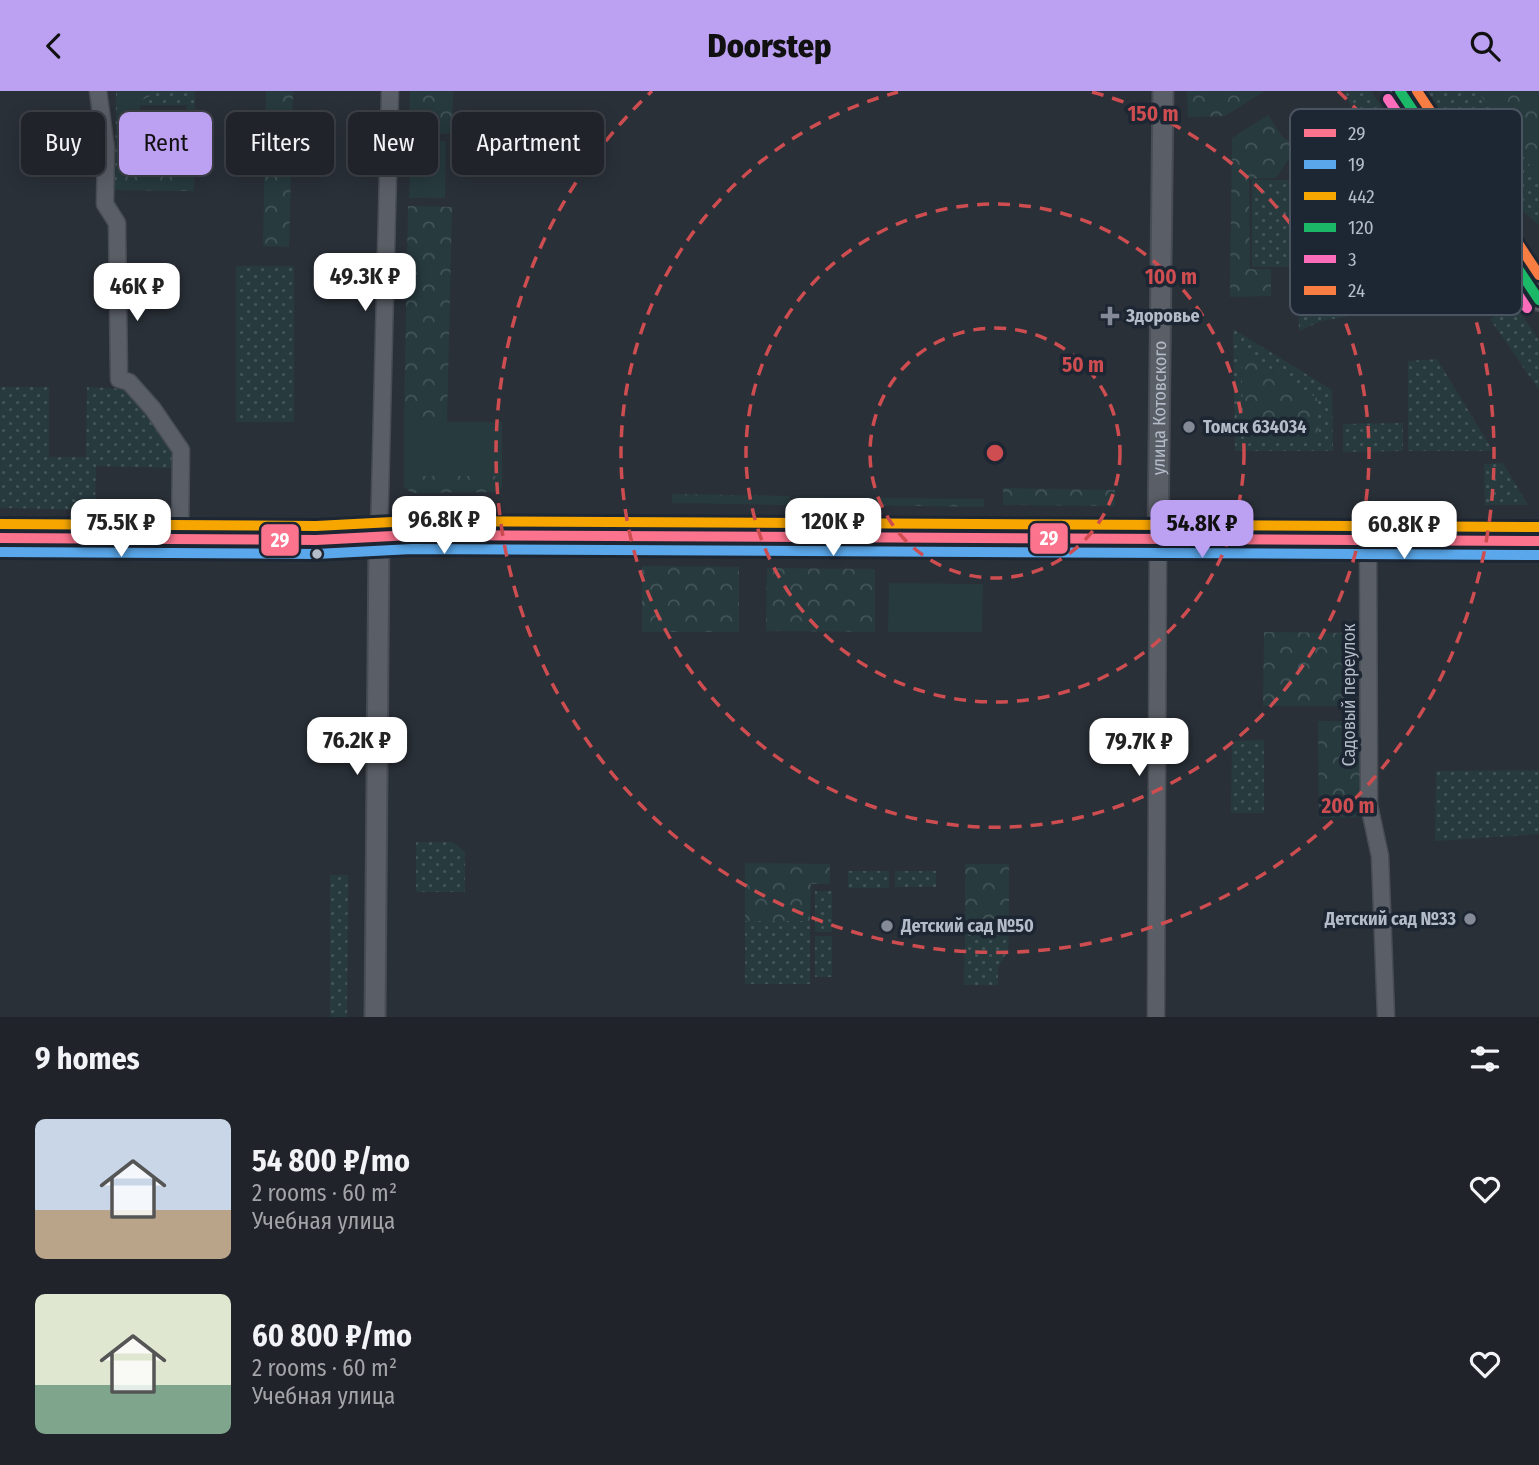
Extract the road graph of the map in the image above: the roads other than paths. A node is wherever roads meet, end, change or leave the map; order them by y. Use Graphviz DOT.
graph roads {
  1 [pos="98,91"];
  2 [pos="390,91"];
  3 [pos="1163,91"];
  4 [pos="1400,91"];
  5 [pos="1412,109"];
  6 [pos="1522,274"];
  7 [pos="1539,300"];
  8 [pos="379,537"];
  9 [pos="0,538"];
  10 [pos="180,539"];
  11 [pos="1158,539"];
  12 [pos="1368,540"];
  13 [pos="1539,541"];
  14 [pos="375,1017"];
  15 [pos="1156,1017"];
  16 [pos="1386,1017"];
  1 -- 10 [label="street"];
  2 -- 8 [label="street"];
  3 -- 11 [label="street, улица Котовского"];
  4 -- 5 [label="main road"];
  6 -- 7 [label="main road"];
  8 -- 10 [label="main road"];
  8 -- 11 [label="main road"];
  8 -- 14 [label="street"];
  9 -- 10 [label="main road"];
  11 -- 12 [label="main road"];
  11 -- 15 [label="street, улица Котовского"];
  12 -- 13 [label="main road"];
  12 -- 16 [label="street, Садовый переулок"];
}
